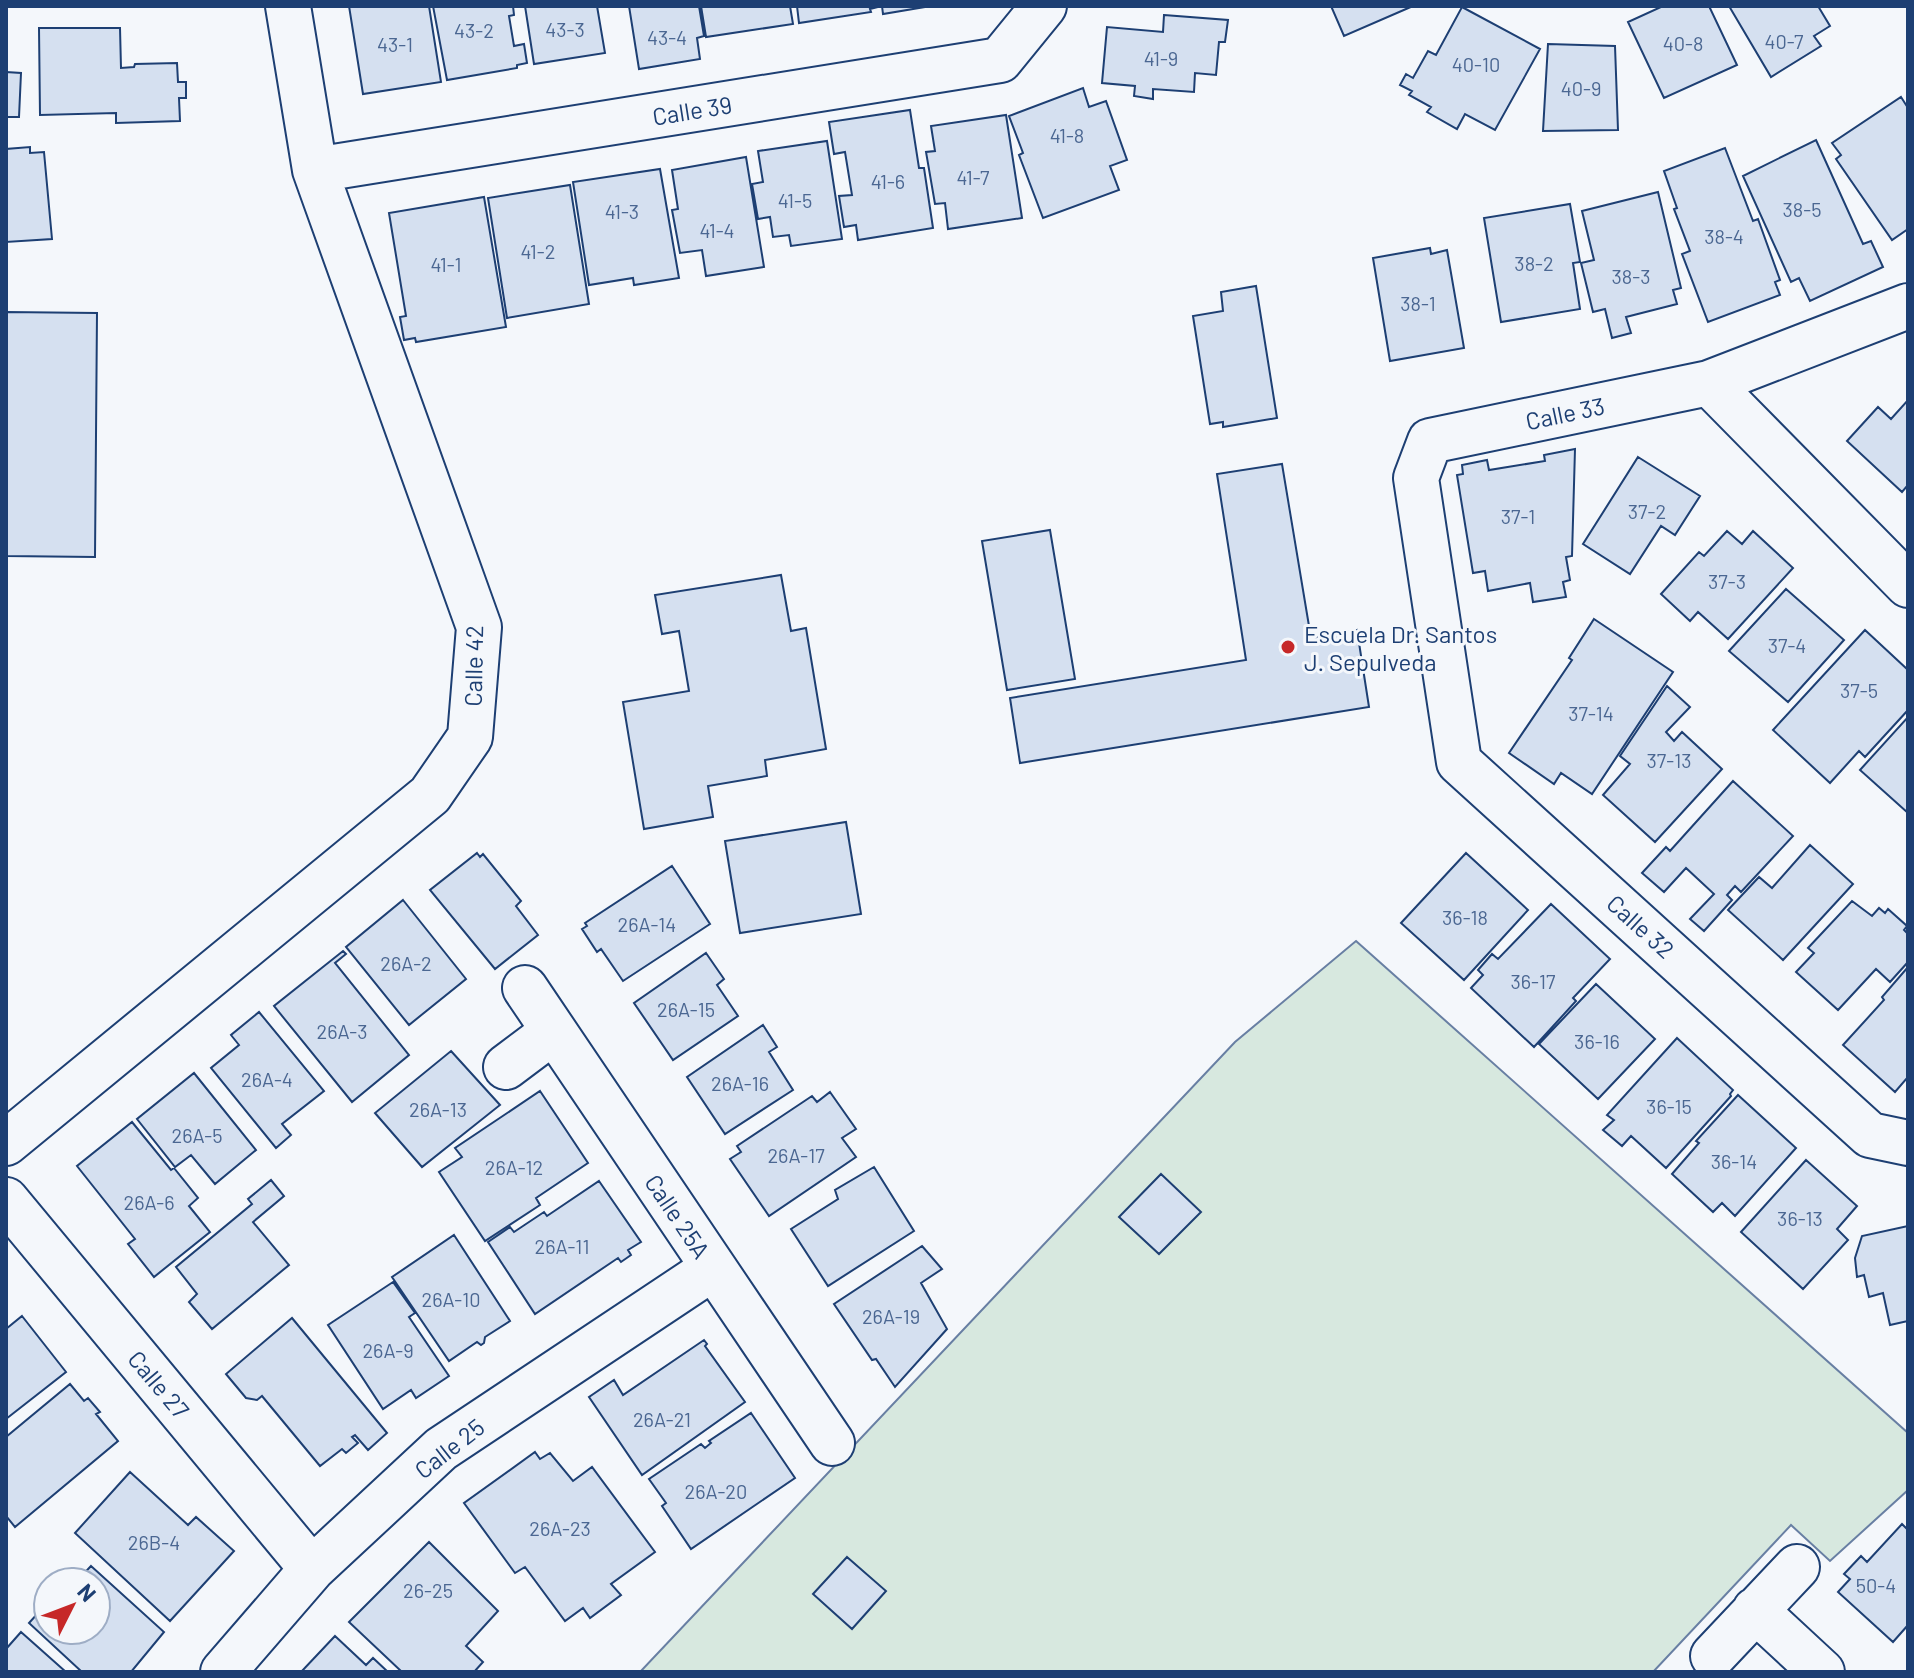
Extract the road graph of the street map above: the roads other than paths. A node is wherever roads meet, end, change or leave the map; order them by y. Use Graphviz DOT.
graph roads {
  1 [pos="288,6"];
  2 [pos="1044,6"];
  3 [pos="315,170"];
  4 [pos="1908,306"];
  5 [pos="1709,383"];
  6 [pos="1908,585"];
  7 [pos="1443,659"];
  8 [pos="525,988"];
  9 [pos="554,1031"];
  10 [pos="506,1067"];
  11 [pos="6,1143"];
  12 [pos="1908,1143"];
  13 [pos="6,1200"];
  14 [pos="713,1268"];
  15 [pos="832,1443"];
  16 [pos="1797,1567"];
  17 [pos="312,1569"];
  18 [pos="1755,1610"];
  19 [pos="1713,1656"];
  20 [pos="223,1672"];
  21 [pos="1822,1672"];
  1 -- 3 [label="street, Calle 42"];
  2 -- 3 [label="street, Calle 39"];
  3 -- 11 [label="street, Calle 42"];
  4 -- 5 [label="street, Calle 33"];
  5 -- 6 [label="street"];
  5 -- 7 [label="street, Calle 33"];
  7 -- 12 [label="street, Calle 32"];
  8 -- 9 [label="street, Calle 25A"];
  9 -- 10 [label="street"];
  9 -- 14 [label="street, Calle 25A"];
  13 -- 17 [label="street, Calle 27"];
  14 -- 15 [label="street, Calle 25A"];
  14 -- 17 [label="street, Calle 25"];
  16 -- 18 [label="street"];
  17 -- 20 [label="street, Calle 25"];
  18 -- 19 [label="street"];
  18 -- 21 [label="street"];
}
